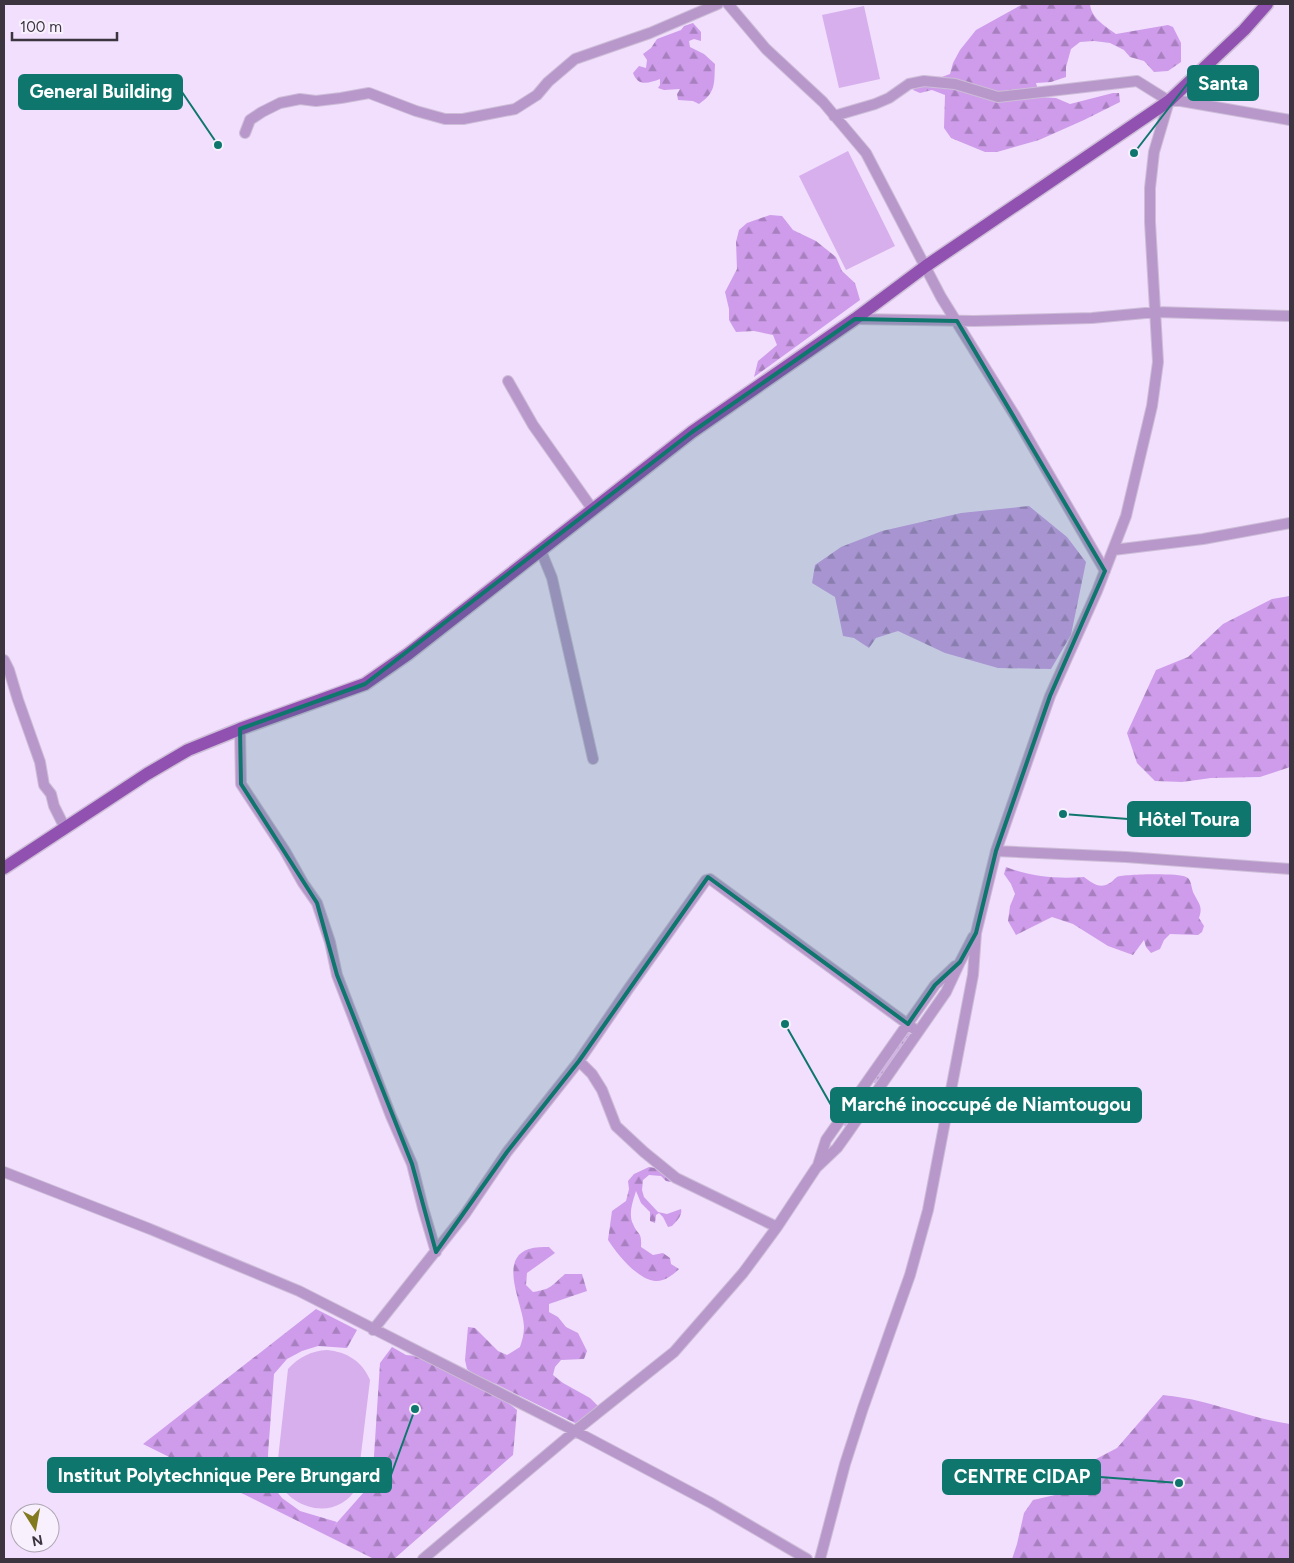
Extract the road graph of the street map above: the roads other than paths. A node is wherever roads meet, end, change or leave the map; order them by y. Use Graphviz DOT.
graph roads {
  1 [pos="718,4"];
  2 [pos="728,4"];
  3 [pos="1267,4"];
  4 [pos="1168,101"];
  5 [pos="834,116"];
  6 [pos="1290,120"];
  7 [pos="245,133"];
  8 [pos="926,266"];
  9 [pos="1156,312"];
  10 [pos="1290,316"];
  11 [pos="854,319"];
  12 [pos="957,320"];
  13 [pos="508,381"];
  14 [pos="593,510"];
  15 [pos="1290,523"];
  16 [pos="1113,550"];
  17 [pos="541,551"];
  18 [pos="1105,571"];
  19 [pos="4,660"];
  20 [pos="240,729"];
  21 [pos="593,758"];
  22 [pos="65,828"];
  23 [pos="996,851"];
  24 [pos="4,868"];
  25 [pos="1290,869"];
  26 [pos="976,933"];
  27 [pos="960,962"];
  28 [pos="908,1024"];
  29 [pos="917,1031"];
  30 [pos="579,1060"];
  31 [pos="867,1083"];
  32 [pos="876,1090"];
  33 [pos="837,1125"];
  34 [pos="847,1134"];
  35 [pos="816,1168"];
  36 [pos="4,1172"];
  37 [pos="777,1227"];
  38 [pos="436,1252"];
  39 [pos="374,1330"];
  40 [pos="575,1431"];
  41 [pos="423,1559"];
  42 [pos="807,1559"];
  43 [pos="820,1559"];
  1 -- 7 [label="street"];
  2 -- 5 [label="street"];
  3 -- 4 [label="main road"];
  4 -- 5 [label="street"];
  4 -- 6 [label="street"];
  4 -- 8 [label="main road"];
  4 -- 9 [label="street"];
  5 -- 8 [label="street"];
  8 -- 11 [label="main road"];
  8 -- 12 [label="street"];
  9 -- 10 [label="street"];
  9 -- 12 [label="street"];
  9 -- 16 [label="street"];
  11 -- 12 [label="street"];
  11 -- 14 [label="main road"];
  12 -- 18 [label="street"];
  13 -- 14 [label="street"];
  14 -- 17 [label="main road"];
  15 -- 16 [label="street"];
  16 -- 18 [label="street"];
  17 -- 20 [label="main road"];
  17 -- 21 [label="street"];
  18 -- 23 [label="street"];
  19 -- 22 [label="street"];
  20 -- 22 [label="main road"];
  20 -- 38 [label="street"];
  22 -- 24 [label="main road"];
  23 -- 25 [label="street"];
  23 -- 26 [label="street"];
  26 -- 27 [label="street"];
  26 -- 43 [label="street"];
  27 -- 28 [label="street"];
  27 -- 29 [label="street"];
  28 -- 29 [label="street"];
  28 -- 30 [label="street"];
  28 -- 31 [label="street"];
  29 -- 32 [label="street"];
  30 -- 37 [label="street"];
  30 -- 38 [label="street"];
  31 -- 32 [label="street"];
  31 -- 33 [label="street"];
  32 -- 34 [label="street"];
  33 -- 34 [label="street"];
  33 -- 35 [label="street"];
  34 -- 35 [label="street"];
  35 -- 37 [label="street"];
  36 -- 39 [label="street"];
  37 -- 40 [label="street"];
  38 -- 39 [label="street"];
  39 -- 40 [label="street"];
  40 -- 41 [label="street"];
  40 -- 42 [label="street"];
}
